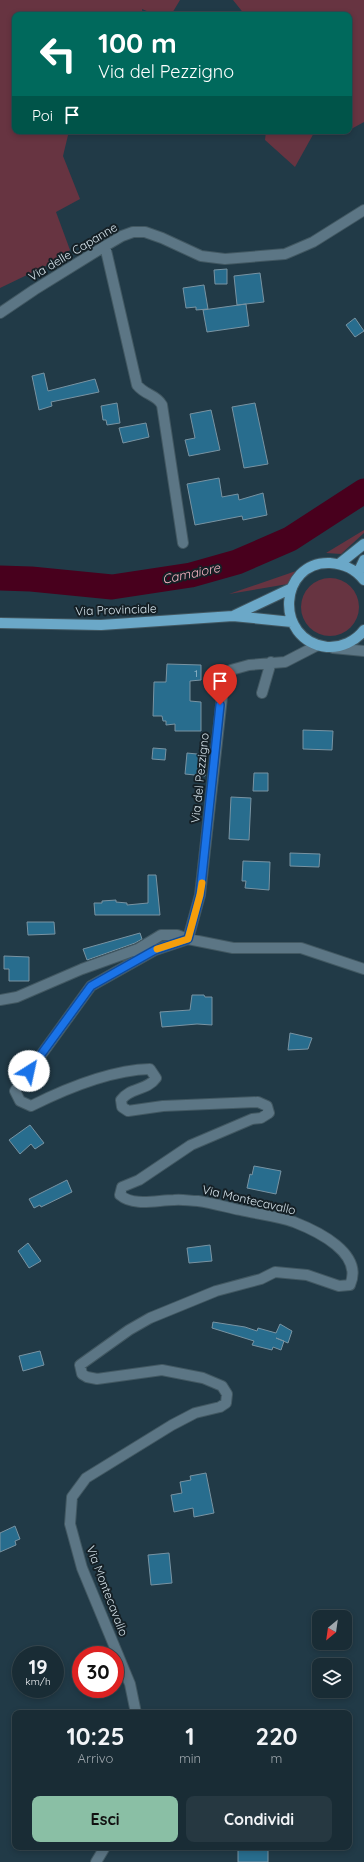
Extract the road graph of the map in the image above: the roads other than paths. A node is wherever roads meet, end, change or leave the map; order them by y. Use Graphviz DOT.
graph roads {
  1 [pos="364,210"];
  2 [pos="105,246"];
  3 [pos="0,313"];
  4 [pos="183,543"];
  5 [pos="364,544"];
  6 [pos="364,560"];
  7 [pos="339,564"];
  8 [pos="361,577"];
  9 [pos="292,588"];
  10 [pos="233,616"];
  11 [pos="292,622"];
  12 [pos="0,623"];
  13 [pos="364,631"];
  14 [pos="306,639"];
  15 [pos="318,645"];
  16 [pos="329,647"];
  17 [pos="364,651"];
  18 [pos="302,652"];
  19 [pos="271,662"];
  20 [pos="262,693"];
  21 [pos="188,939"];
  22 [pos="364,968"];
  23 [pos="0,1000"];
  24 [pos="135,1710"];
  25 [pos="103,1850"];
  26 [pos="96,1862"];
  1 -- 2 [label="street, Via delle Capanne"];
  2 -- 3 [label="street, Via delle Capanne"];
  2 -- 4 [label="street"];
  5 -- 7 [label="main road"];
  6 -- 8 [label="main road, Via Provinciale"];
  7 -- 8 [label="main road, Via Provinciale"];
  7 -- 9 [label="main road, Via Provinciale"];
  9 -- 10 [label="main road, Via Provinciale"];
  9 -- 11 [label="main road, Via Provinciale"];
  10 -- 11 [label="main road, Via Provinciale"];
  10 -- 12 [label="main road, Via Provinciale"];
  11 -- 14 [label="main road, Via Provinciale"];
  13 -- 16 [label="main road, Via Provinciale"];
  14 -- 15 [label="main road, Via Provinciale"];
  14 -- 18 [label="street"];
  15 -- 16 [label="main road, Via Provinciale"];
  15 -- 18 [label="street, Via del Pezzigno"];
  16 -- 17 [label="street"];
  18 -- 19 [label="street, Via del Pezzigno"];
  19 -- 20 [label="street"];
  19 -- 21 [label="street, Via del Pezzigno"];
  21 -- 22 [label="street"];
  21 -- 23 [label="street"];
  21 -- 24 [label="street, Via Montecavallo"];
  25 -- 26 [label="street"];
}
